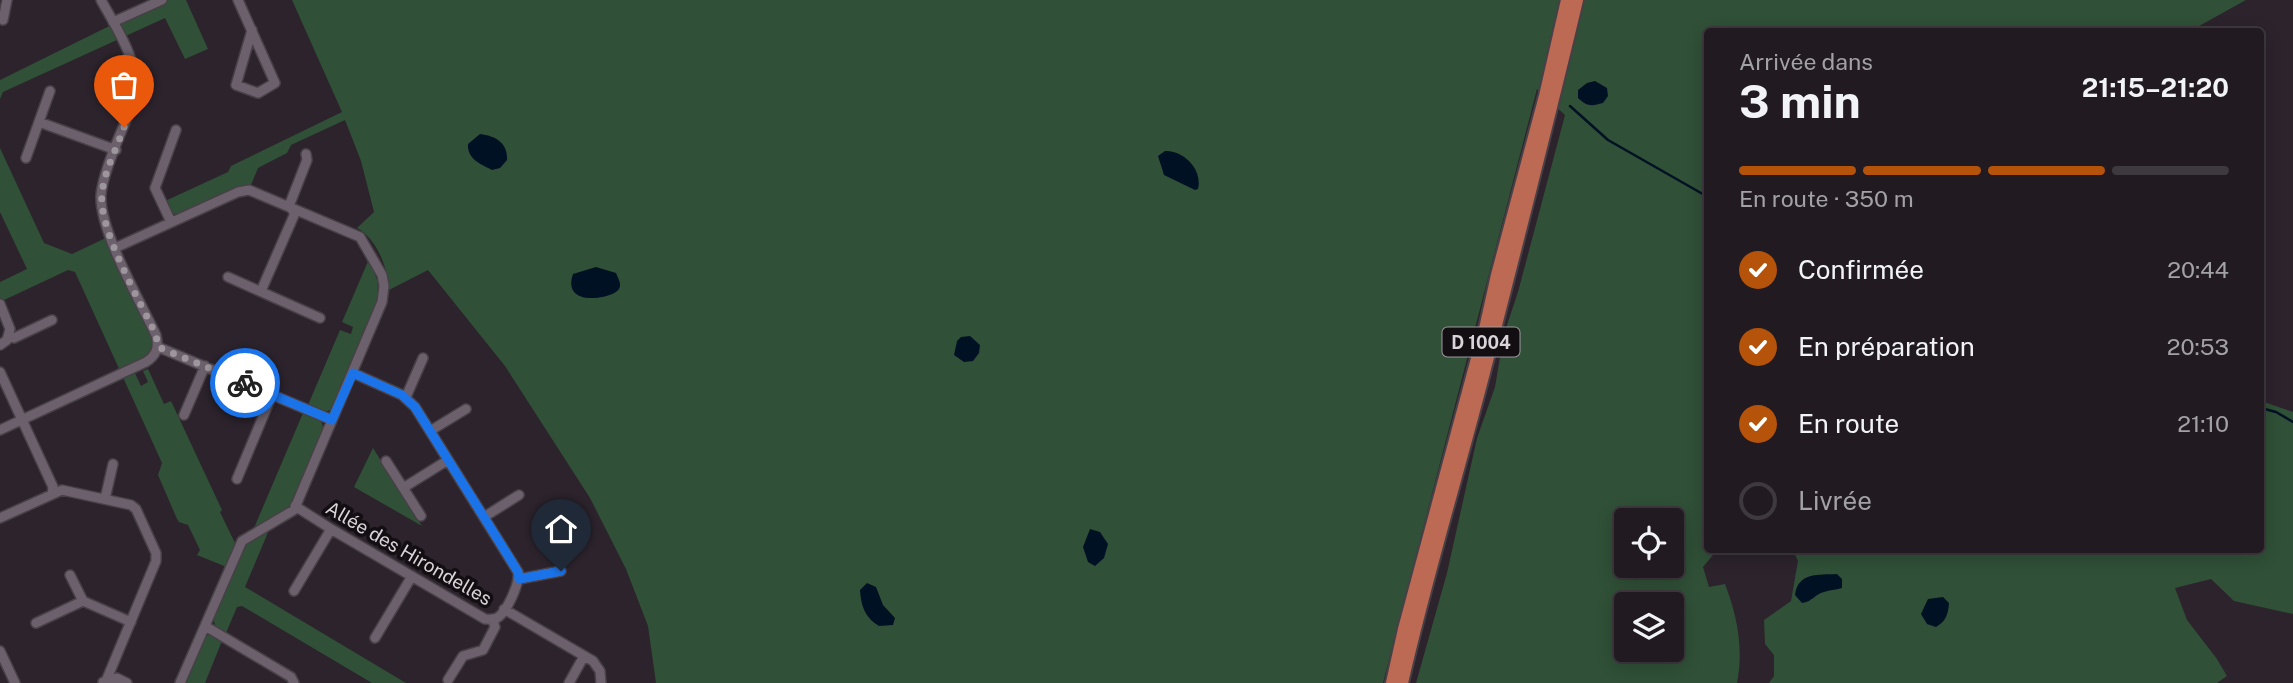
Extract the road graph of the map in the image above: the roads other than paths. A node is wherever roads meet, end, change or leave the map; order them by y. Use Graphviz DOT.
graph roads {
  1 [pos="6,0"];
  2 [pos="101,0"];
  3 [pos="162,0"];
  4 [pos="238,0"];
  5 [pos="1567,0"];
  6 [pos="1577,0"];
  7 [pos="3,20"];
  8 [pos="113,22"];
  9 [pos="252,30"];
  10 [pos="50,91"];
  11 [pos="39,122"];
  12 [pos="176,130"];
  13 [pos="116,150"];
  14 [pos="306,154"];
  15 [pos="26,158"];
  16 [pos="289,206"];
  17 [pos="171,222"];
  18 [pos="115,248"];
  19 [pos="228,277"];
  20 [pos="261,291"];
  21 [pos="0,304"];
  22 [pos="320,318"];
  23 [pos="52,320"];
  24 [pos="10,336"];
  25 [pos="0,345"];
  26 [pos="158,347"];
  27 [pos="424,358"];
  28 [pos="205,366"];
  29 [pos="0,372"];
  30 [pos="353,373"];
  31 [pos="272,395"];
  32 [pos="406,397"];
  33 [pos="466,409"];
  34 [pos="184,415"];
  35 [pos="22,419"];
  36 [pos="332,420"];
  37 [pos="0,430"];
  38 [pos="430,431"];
  39 [pos="448,460"];
  40 [pos="386,461"];
  41 [pos="113,464"];
  42 [pos="237,479"];
  43 [pos="403,488"];
  44 [pos="52,494"];
  45 [pos="519,495"];
  46 [pos="105,499"];
  47 [pos="295,506"];
  48 [pos="421,516"];
  49 [pos="484,517"];
  50 [pos="0,518"];
  51 [pos="331,529"];
  52 [pos="561,571"];
  53 [pos="70,575"];
  54 [pos="412,576"];
  55 [pos="519,579"];
  56 [pos="294,591"];
  57 [pos="83,601"];
  58 [pos="504,609"];
  59 [pos="492,619"];
  60 [pos="131,622"];
  61 [pos="36,623"];
  62 [pos="205,626"];
  63 [pos="375,638"];
  64 [pos="0,651"];
  65 [pos="584,656"];
  66 [pos="448,681"];
  67 [pos="104,682"];
  68 [pos="15,683"];
  69 [pos="127,683"];
  70 [pos="180,683"];
  71 [pos="294,683"];
  72 [pos="569,683"];
  73 [pos="601,683"];
  74 [pos="1392,683"];
  75 [pos="1402,683"];
  1 -- 7 [label="street"];
  2 -- 8 [label="street"];
  3 -- 8 [label="street"];
  4 -- 9 [label="street"];
  5 -- 74 [label="highway, D 1004"];
  6 -- 75 [label="highway, D 1004"];
  8 -- 13 [label="street"];
  9 -- 9 [label="street"];
  10 -- 11 [label="street"];
  11 -- 13 [label="street"];
  11 -- 15 [label="street"];
  12 -- 17 [label="street"];
  13 -- 18 [label="street"];
  14 -- 16 [label="street"];
  16 -- 17 [label="street"];
  16 -- 20 [label="street"];
  16 -- 30 [label="street"];
  17 -- 18 [label="street"];
  18 -- 26 [label="street"];
  19 -- 20 [label="street"];
  20 -- 22 [label="street"];
  21 -- 24 [label="street"];
  23 -- 24 [label="street"];
  24 -- 25 [label="street"];
  26 -- 28 [label="street"];
  26 -- 35 [label="street"];
  27 -- 32 [label="street"];
  28 -- 31 [label="street"];
  28 -- 34 [label="street"];
  29 -- 35 [label="street"];
  30 -- 32 [label="street"];
  30 -- 36 [label="street"];
  31 -- 36 [label="street"];
  31 -- 42 [label="street"];
  32 -- 38 [label="street, Allée des Hirondelles"];
  33 -- 38 [label="street"];
  35 -- 37 [label="street"];
  35 -- 44 [label="street"];
  36 -- 47 [label="street"];
  38 -- 39 [label="street, Allée des Hirondelles"];
  39 -- 43 [label="street"];
  39 -- 49 [label="street, Allée des Hirondelles"];
  40 -- 43 [label="street"];
  41 -- 46 [label="street"];
  43 -- 48 [label="street"];
  44 -- 46 [label="street"];
  44 -- 50 [label="street"];
  45 -- 49 [label="street"];
  46 -- 60 [label="street"];
  47 -- 51 [label="street, Allée des Hirondelles"];
  47 -- 62 [label="street"];
  49 -- 55 [label="street, Allée des Hirondelles"];
  51 -- 54 [label="street, Allée des Hirondelles"];
  51 -- 56 [label="street"];
  52 -- 55 [label="street"];
  53 -- 57 [label="street"];
  54 -- 59 [label="street, Allée des Hirondelles"];
  54 -- 63 [label="street"];
  55 -- 58 [label="street, Allée des Hirondelles"];
  57 -- 60 [label="street"];
  57 -- 61 [label="street"];
  58 -- 59 [label="street, Allée des Hirondelles"];
  58 -- 65 [label="street, Allée des Hirondelles"];
  59 -- 66 [label="street"];
  60 -- 67 [label="street"];
  62 -- 70 [label="street"];
  62 -- 71 [label="street"];
  64 -- 68 [label="street"];
  65 -- 72 [label="street"];
  65 -- 73 [label="street, Allée des Hirondelles"];
  67 -- 69 [label="street"];
}
